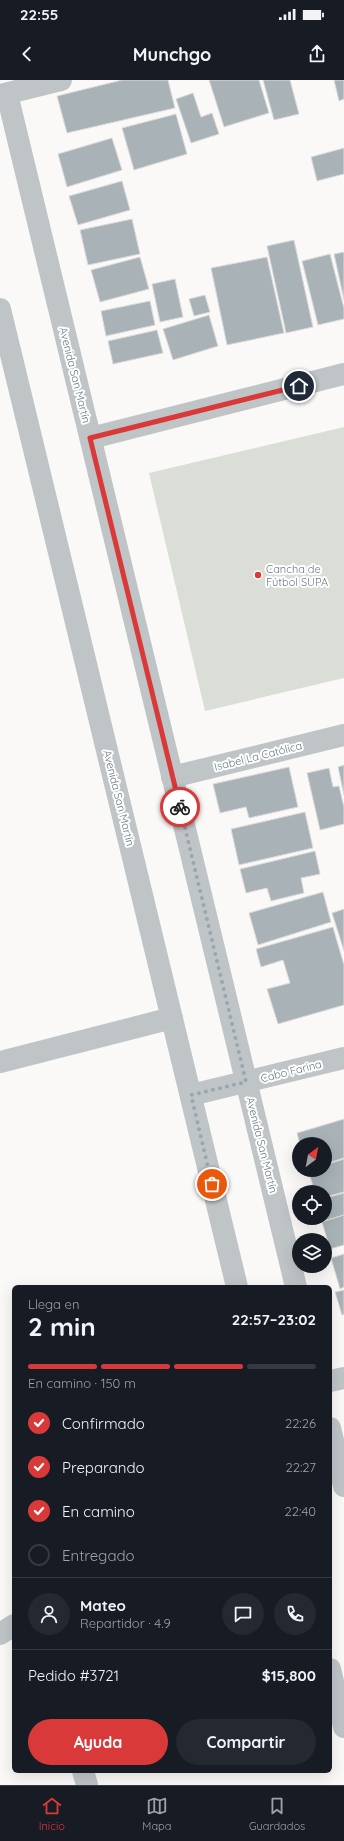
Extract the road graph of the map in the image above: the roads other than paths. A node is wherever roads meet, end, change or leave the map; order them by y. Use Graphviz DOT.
graph roads {
  1 [pos="61,80"];
  2 [pos="4,94"];
  3 [pos="0,309"];
  4 [pos="344,374"];
  5 [pos="90,438"];
  6 [pos="344,735"];
  7 [pos="172,777"];
  8 [pos="172,1018"];
  9 [pos="344,1058"];
  10 [pos="0,1062"];
  11 [pos="246,1082"];
  12 [pos="191,1095"];
  13 [pos="237,1285"];
  14 [pos="296,1285"];
  15 [pos="344,1378"];
  16 [pos="332,1381"];
  17 [pos="332,1436"];
  18 [pos="344,1486"];
  19 [pos="12,1625"];
  20 [pos="0,1634"];
  21 [pos="332,1677"];
  22 [pos="344,1727"];
  23 [pos="83,1773"];
  24 [pos="86,1785"];
  1 -- 2 [label="street"];
  2 -- 5 [label="street, Avenida San Martín"];
  3 -- 8 [label="street, Avenida San Martín"];
  4 -- 5 [label="street"];
  5 -- 7 [label="street, Avenida San Martín"];
  6 -- 7 [label="street, Isabel La Católica"];
  7 -- 11 [label="street, Avenida San Martín"];
  8 -- 10 [label="street"];
  8 -- 12 [label="street, Avenida San Martín"];
  9 -- 11 [label="street, Cabo Farina"];
  11 -- 12 [label="street, Cabo Farina"];
  11 -- 14 [label="street, Avenida San Martín"];
  12 -- 13 [label="street, Avenida San Martín"];
  15 -- 16 [label="street"];
  17 -- 18 [label="street"];
  19 -- 20 [label="street"];
  21 -- 22 [label="street"];
  23 -- 24 [label="street"];
}
